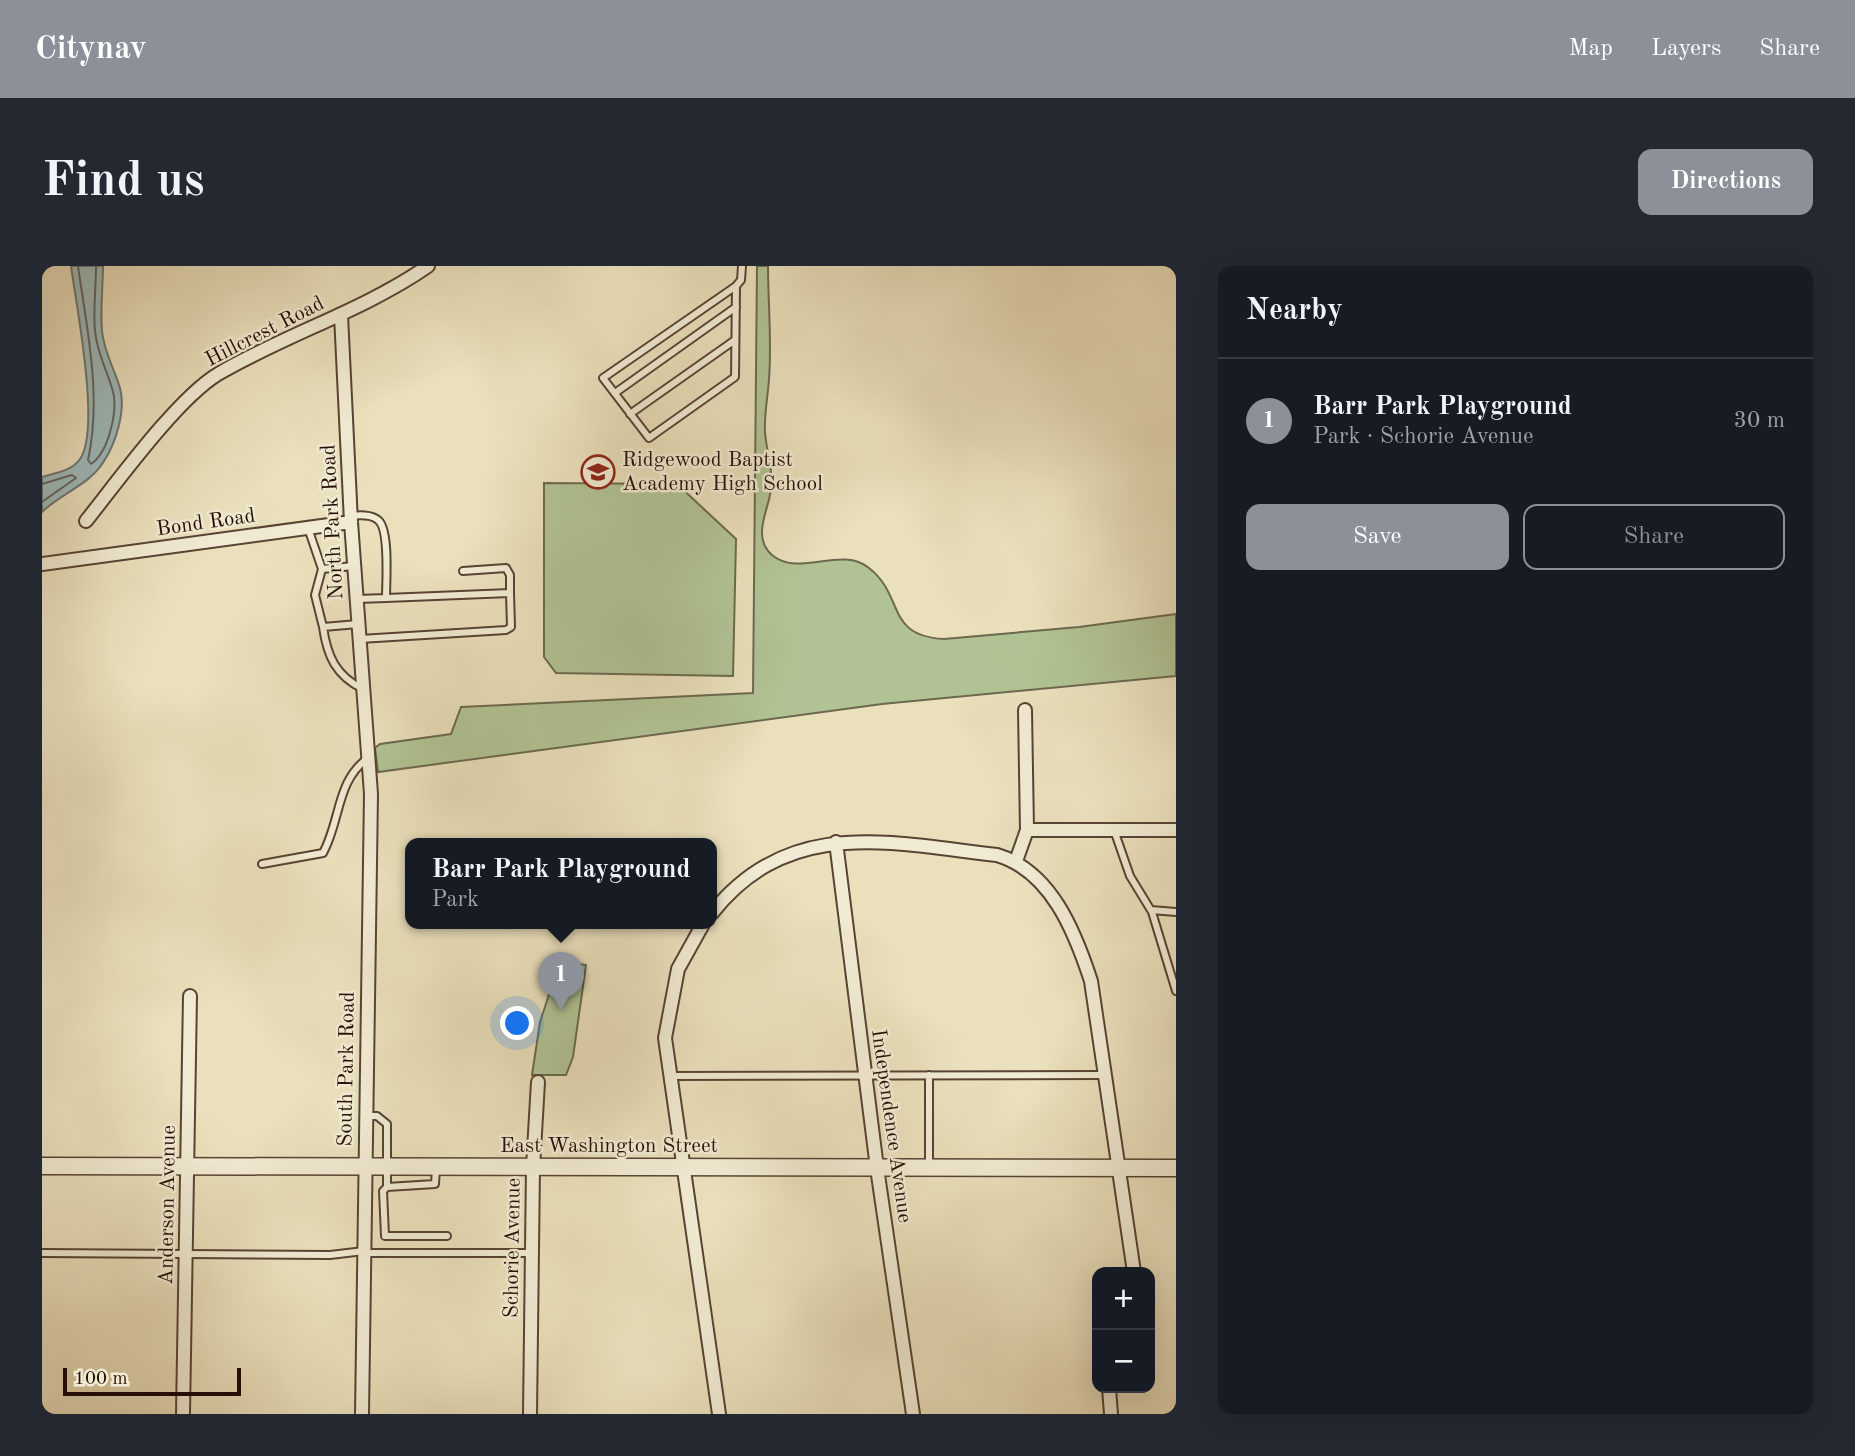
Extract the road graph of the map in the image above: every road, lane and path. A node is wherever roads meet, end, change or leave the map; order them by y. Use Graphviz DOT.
graph roads {
  1 [pos="428,266"];
  2 [pos="742,266"];
  3 [pos="736,286"];
  4 [pos="736,307"];
  5 [pos="341,315"];
  6 [pos="735,340"];
  7 [pos="615,393"];
  8 [pos="631,414"];
  9 [pos="351,519"];
  10 [pos="86,521"];
  11 [pos="308,528"];
  12 [pos="42,564"];
  13 [pos="354,566"];
  14 [pos="322,569"];
  15 [pos="463,571"];
  16 [pos="510,593"];
  17 [pos="386,598"];
  18 [pos="356,599"];
  19 [pos="358,624"];
  20 [pos="323,627"];
  21 [pos="359,639"];
  22 [pos="363,689"];
  23 [pos="1025,710"];
  24 [pos="366,726"];
  25 [pos="368,758"];
  26 [pos="1113,828"];
  27 [pos="1027,830"];
  28 [pos="1176,830"];
  29 [pos="836,842"];
  30 [pos="1016,861"];
  31 [pos="262,864"];
  32 [pos="717,906"];
  33 [pos="1151,910"];
  34 [pos="1176,912"];
  35 [pos="700,929"];
  36 [pos="1176,990"];
  37 [pos="190,996"];
  38 [pos="865,1074"];
  39 [pos="929,1075"];
  40 [pos="1105,1075"];
  41 [pos="670,1076"];
  42 [pos="538,1082"];
  43 [pos="366,1116"];
  44 [pos="42,1166"];
  45 [pos="365,1166"];
  46 [pos="388,1166"];
  47 [pos="436,1166"];
  48 [pos="188,1167"];
  49 [pos="533,1167"];
  50 [pos="681,1167"];
  51 [pos="877,1168"];
  52 [pos="929,1168"];
  53 [pos="1118,1168"];
  54 [pos="1176,1168"];
  55 [pos="387,1187"];
  56 [pos="365,1209"];
  57 [pos="383,1209"];
  58 [pos="447,1236"];
  59 [pos="364,1252"];
  60 [pos="42,1253"];
  61 [pos="186,1253"];
  62 [pos="532,1253"];
  63 [pos="1133,1267"];
  64 [pos="1109,1393"];
  65 [pos="183,1414"];
  66 [pos="362,1414"];
  67 [pos="530,1414"];
  68 [pos="719,1414"];
  69 [pos="913,1414"];
  70 [pos="1111,1414"];
  1 -- 5 [label="street, Hillcrest Road"];
  2 -- 3 [label="lane"];
  3 -- 4 [label="lane"];
  3 -- 7 [label="lane"];
  4 -- 6 [label="lane"];
  4 -- 7 [label="lane"];
  5 -- 9 [label="street, North Park Road"];
  5 -- 10 [label="street, Hillcrest Road"];
  6 -- 8 [label="lane"];
  6 -- 8 [label="lane"];
  7 -- 8 [label="lane"];
  9 -- 11 [label="street, Bond Road"];
  9 -- 13 [label="street, North Park Road"];
  9 -- 17 [label="lane"];
  11 -- 12 [label="street, Bond Road"];
  11 -- 14 [label="lane"];
  13 -- 14 [label="lane"];
  13 -- 18 [label="street, North Park Road"];
  14 -- 20 [label="lane"];
  15 -- 16 [label="lane"];
  16 -- 17 [label="lane"];
  16 -- 21 [label="lane"];
  17 -- 18 [label="lane"];
  18 -- 19 [label="street, North Park Road"];
  19 -- 20 [label="lane"];
  19 -- 21 [label="street, North Park Road"];
  20 -- 22 [label="lane"];
  21 -- 22 [label="street, North Park Road"];
  22 -- 24 [label="street, North Park Road"];
  23 -- 27 [label="street"];
  24 -- 25 [label="street, South Park Road"];
  25 -- 31 [label="lane"];
  25 -- 43 [label="street, South Park Road"];
  26 -- 27 [label="street"];
  26 -- 28 [label="street"];
  26 -- 33 [label="lane"];
  27 -- 30 [label="street"];
  29 -- 30 [label="street"];
  29 -- 32 [label="street"];
  29 -- 38 [label="street, Independence Avenue"];
  30 -- 40 [label="street"];
  33 -- 34 [label="lane"];
  33 -- 36 [label="lane"];
  35 -- 41 [label="street"];
  37 -- 48 [label="street, Anderson Avenue"];
  38 -- 39 [label="lane"];
  38 -- 41 [label="lane"];
  38 -- 51 [label="street, Independence Avenue"];
  39 -- 40 [label="lane"];
  39 -- 52 [label="lane"];
  40 -- 53 [label="street"];
  41 -- 50 [label="street"];
  42 -- 49 [label="street, Schorie Avenue"];
  43 -- 45 [label="street, South Park Road"];
  43 -- 46 [label="lane"];
  44 -- 48 [label="street, East Washington Street"];
  45 -- 46 [label="street, East Washington Street"];
  45 -- 48 [label="street, East Washington Street"];
  45 -- 56 [label="street, South Park Road"];
  46 -- 47 [label="street, East Washington Street"];
  46 -- 55 [label="lane"];
  47 -- 49 [label="street, East Washington Street"];
  47 -- 55 [label="lane"];
  48 -- 61 [label="street, Anderson Avenue"];
  49 -- 50 [label="street, East Washington Street"];
  49 -- 62 [label="street, Schorie Avenue"];
  50 -- 51 [label="street, East Washington Street"];
  50 -- 68 [label="street"];
  51 -- 52 [label="street, East Washington Street"];
  51 -- 69 [label="street, Independence Avenue"];
  52 -- 53 [label="street, East Washington Street"];
  53 -- 54 [label="street, East Washington Street"];
  53 -- 63 [label="street"];
  55 -- 57 [label="lane"];
  56 -- 57 [label="lane"];
  56 -- 59 [label="street, South Park Road"];
  57 -- 58 [label="lane"];
  59 -- 61 [label="lane"];
  59 -- 62 [label="lane"];
  59 -- 66 [label="street, South Park Road"];
  60 -- 61 [label="lane"];
  61 -- 65 [label="street, Anderson Avenue"];
  62 -- 67 [label="street, Schorie Avenue"];
  64 -- 70 [label="street"];
}
